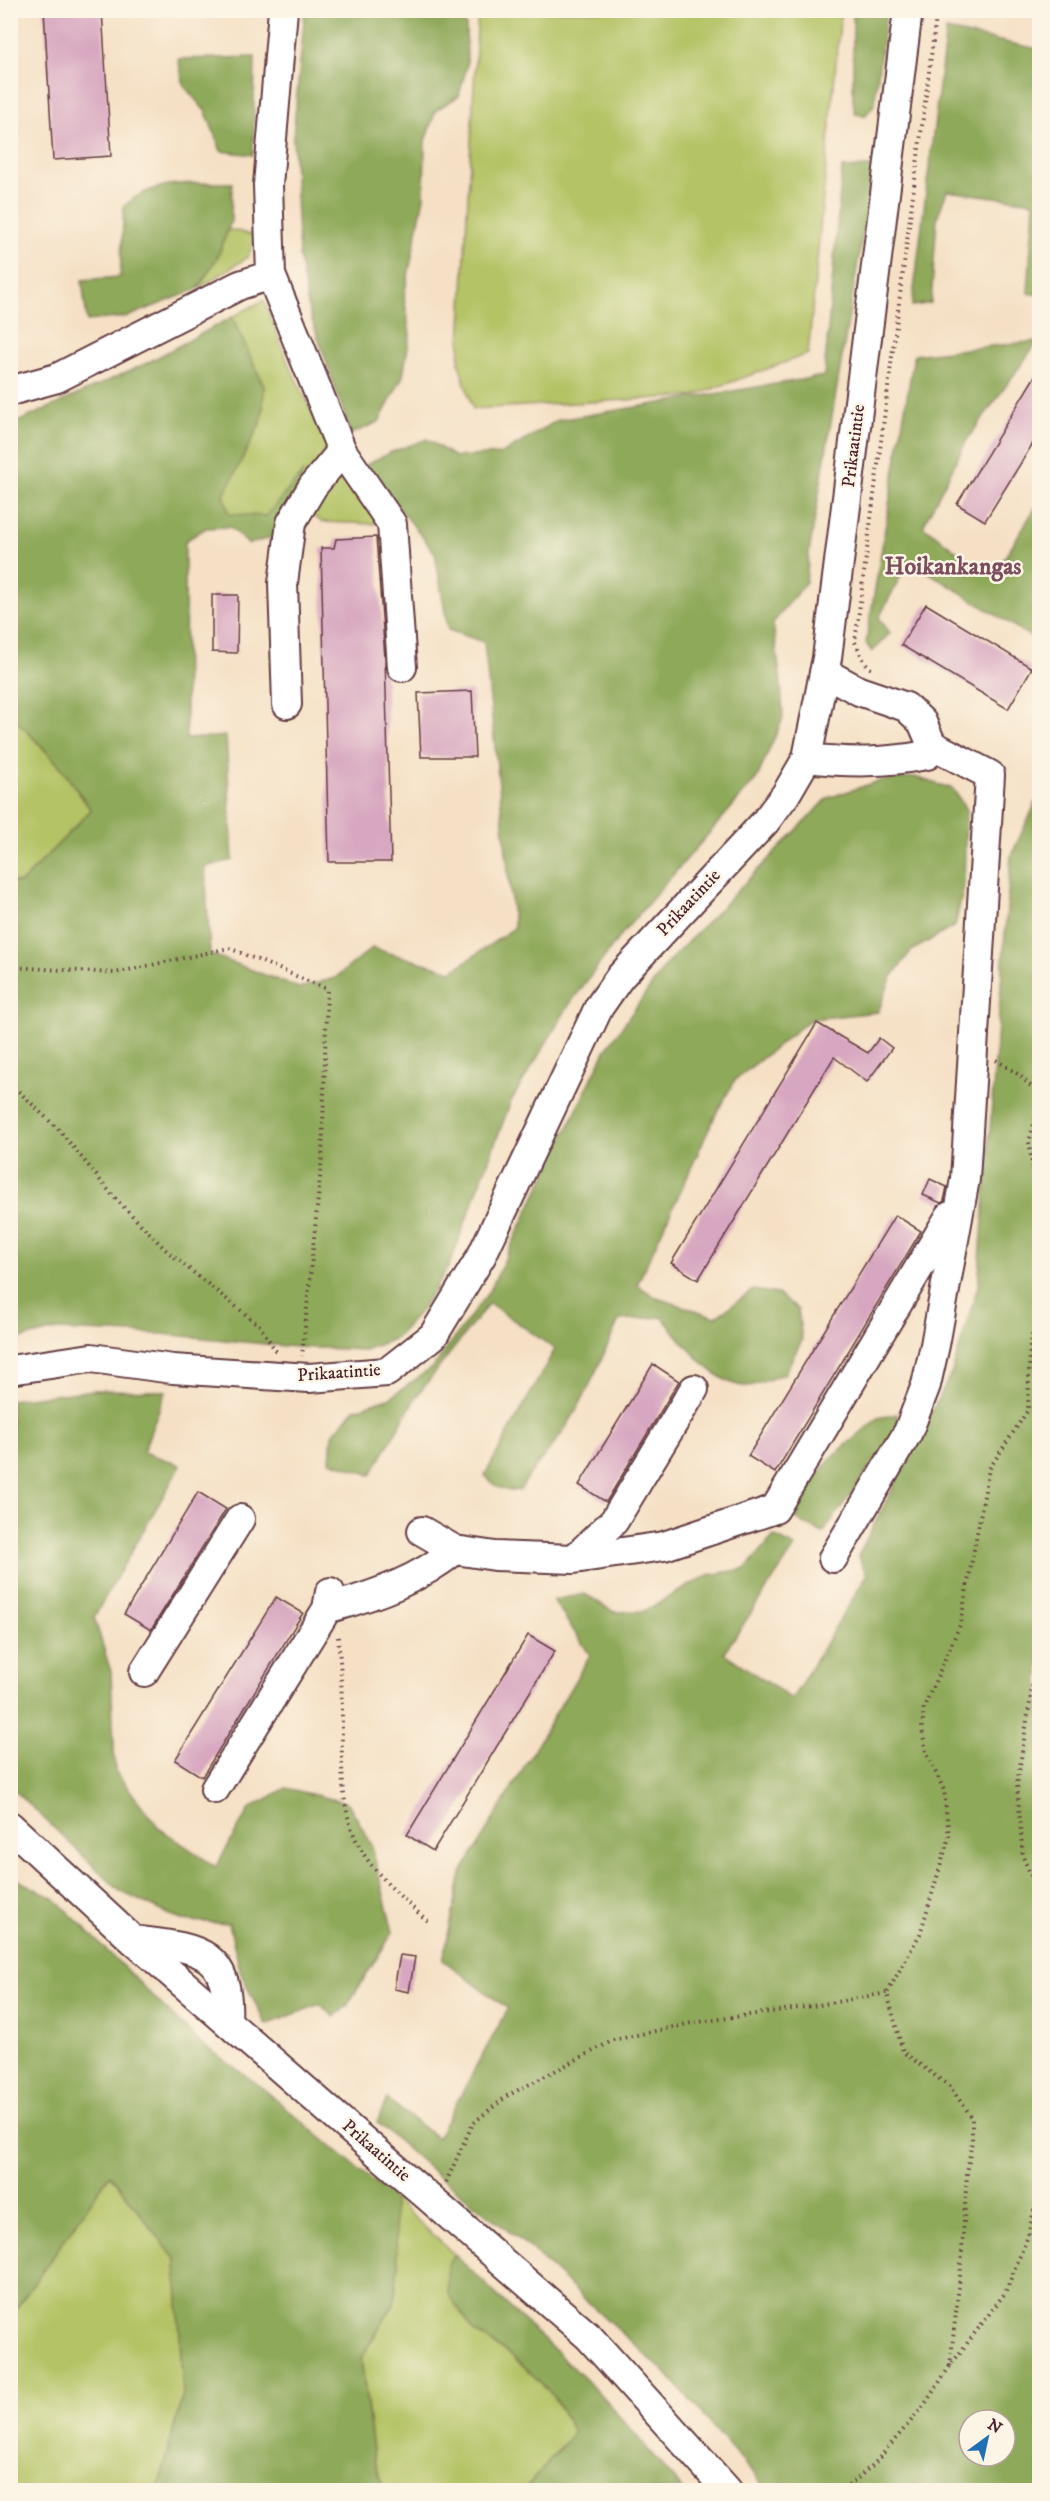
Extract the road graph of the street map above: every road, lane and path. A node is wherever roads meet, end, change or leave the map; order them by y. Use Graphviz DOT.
graph roads {
  1 [pos="283,10"];
  2 [pos="908,10"];
  3 [pos="937,10"];
  4 [pos="271,276"];
  5 [pos="10,391"];
  6 [pos="342,451"];
  7 [pos="402,667"];
  8 [pos="824,672"];
  9 [pos="878,676"];
  10 [pos="287,704"];
  11 [pos="932,745"];
  12 [pos="807,758"];
  13 [pos="10,967"];
  14 [pos="973,1045"];
  15 [pos="10,1083"];
  16 [pos="1040,1095"];
  17 [pos="1040,1102"];
  18 [pos="1040,1197"];
  19 [pos="961,1199"];
  20 [pos="1040,1310"];
  21 [pos="10,1370"];
  22 [pos="300,1377"];
  23 [pos="694,1389"];
  24 [pos="240,1519"];
  25 [pos="422,1531"];
  26 [pos="455,1551"];
  27 [pos="833,1558"];
  28 [pos="574,1559"];
  29 [pos="332,1600"];
  30 [pos="1040,1638"];
  31 [pos="144,1672"];
  32 [pos="215,1789"];
  33 [pos="10,1826"];
  34 [pos="1040,1897"];
  35 [pos="429,1922"];
  36 [pos="887,1993"];
  37 [pos="1040,2186"];
  38 [pos="436,2204"];
  39 [pos="950,2366"];
  40 [pos="727,2490"];
  41 [pos="844,2490"];
  1 -- 4 [label="street"];
  2 -- 8 [label="street, Prikaatintie"];
  3 -- 9 [label="path"];
  4 -- 5 [label="street"];
  4 -- 6 [label="street"];
  6 -- 7 [label="street"];
  6 -- 10 [label="street"];
  8 -- 11 [label="street"];
  8 -- 12 [label="street, Prikaatintie"];
  11 -- 12 [label="street"];
  11 -- 14 [label="street"];
  12 -- 22 [label="street, Prikaatintie"];
  13 -- 22 [label="path"];
  14 -- 16 [label="path"];
  14 -- 19 [label="street"];
  15 -- 22 [label="path"];
  17 -- 18 [label="path"];
  19 -- 27 [label="street"];
  19 -- 28 [label="street"];
  20 -- 36 [label="path"];
  21 -- 22 [label="street, Prikaatintie"];
  23 -- 28 [label="street"];
  24 -- 31 [label="street"];
  25 -- 26 [label="street"];
  26 -- 28 [label="street"];
  26 -- 29 [label="street"];
  29 -- 32 [label="street"];
  29 -- 35 [label="path"];
  30 -- 34 [label="path"];
  33 -- 38 [label="street, Prikaatintie"];
  36 -- 38 [label="path"];
  36 -- 39 [label="path"];
  37 -- 39 [label="path"];
  38 -- 40 [label="street, Prikaatintie"];
  39 -- 41 [label="path"];
}
